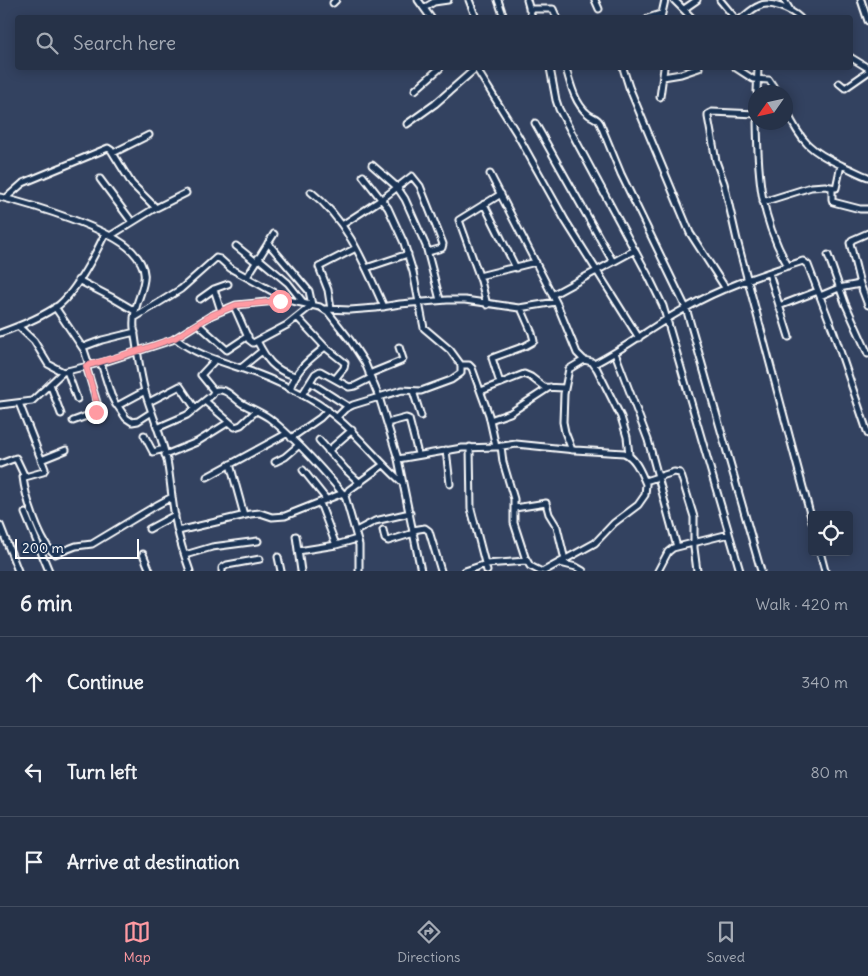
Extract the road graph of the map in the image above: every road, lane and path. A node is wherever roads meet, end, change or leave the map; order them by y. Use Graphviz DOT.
graph roads {
  1 [pos="418,0"];
  2 [pos="448,0"];
  3 [pos="468,0"];
  4 [pos="498,0"];
  5 [pos="527,0"];
  6 [pos="595,0"];
  7 [pos="665,0"];
  8 [pos="674,0"];
  9 [pos="697,0"];
  10 [pos="720,0"];
  11 [pos="784,0"];
  12 [pos="861,0"];
  13 [pos="760,2"];
  14 [pos="424,8"];
  15 [pos="684,8"];
  16 [pos="530,9"];
  17 [pos="599,9"];
  18 [pos="790,10"];
  19 [pos="429,15"];
  20 [pos="475,15"];
  21 [pos="503,15"];
  22 [pos="531,15"];
  23 [pos="555,15"];
  24 [pos="661,15"];
  25 [pos="690,15"];
  26 [pos="732,15"];
  27 [pos="745,15"];
  28 [pos="796,15"];
  29 [pos="868,21"];
  30 [pos="853,60"];
  31 [pos="435,70"];
  32 [pos="474,70"];
  33 [pos="477,70"];
  34 [pos="550,70"];
  35 [pos="567,70"];
  36 [pos="624,70"];
  37 [pos="664,70"];
  38 [pos="693,70"];
  39 [pos="740,70"];
  40 [pos="758,70"];
  41 [pos="868,70"];
  42 [pos="662,77"];
  43 [pos="758,80"];
  44 [pos="839,83"];
  45 [pos="758,85"];
  46 [pos="772,85"];
  47 [pos="415,90"];
  48 [pos="660,97"];
  49 [pos="748,114"];
  50 [pos="535,123"];
  51 [pos="407,124"];
  52 [pos="793,124"];
  53 [pos="757,130"];
  54 [pos="149,135"];
  55 [pos="113,153"];
  56 [pos="372,165"];
  57 [pos="841,165"];
  58 [pos="490,174"];
  59 [pos="363,176"];
  60 [pos="868,177"];
  61 [pos="100,179"];
  62 [pos="397,187"];
  63 [pos="832,188"];
  64 [pos="311,192"];
  65 [pos="186,193"];
  66 [pos="501,194"];
  67 [pos="3,197"];
  68 [pos="382,199"];
  69 [pos="763,202"];
  70 [pos="484,204"];
  71 [pos="156,208"];
  72 [pos="868,210"];
  73 [pos="132,222"];
  74 [pos="342,225"];
  75 [pos="274,234"];
  76 [pos="868,234"];
  77 [pos="108,235"];
  78 [pos="268,243"];
  79 [pos="236,246"];
  80 [pos="356,248"];
  81 [pos="635,250"];
  82 [pos="428,252"];
  83 [pos="408,254"];
  84 [pos="828,255"];
  85 [pos="257,260"];
  86 [pos="536,262"];
  87 [pos="613,262"];
  88 [pos="788,266"];
  89 [pos="366,268"];
  90 [pos="516,268"];
  91 [pos="597,271"];
  92 [pos="769,273"];
  93 [pos="247,276"];
  94 [pos="480,276"];
  95 [pos="78,280"];
  96 [pos="748,280"];
  97 [pos="228,284"];
  98 [pos="860,284"];
  99 [pos="839,288"];
  100 [pos="214,289"];
  101 [pos="726,289"];
  102 [pos="819,293"];
  103 [pos="552,295"];
  104 [pos="200,300"];
  105 [pos="284,300"];
  106 [pos="440,300"];
  107 [pos="419,301"];
  108 [pos="304,302"];
  109 [pos="556,302"];
  110 [pos="312,305"];
  111 [pos="487,305"];
  112 [pos="868,305"];
  113 [pos="234,306"];
  114 [pos="779,306"];
  115 [pos="55,307"];
  116 [pos="384,307"];
  117 [pos="521,308"];
  118 [pos="686,308"];
  119 [pos="324,309"];
  120 [pos="331,309"];
  121 [pos="221,312"];
  122 [pos="134,314"];
  123 [pos="297,317"];
  124 [pos="667,319"];
  125 [pos="198,324"];
  126 [pos="18,326"];
  127 [pos="135,332"];
  128 [pos="0,333"];
  129 [pos="248,336"];
  130 [pos="789,337"];
  131 [pos="175,338"];
  132 [pos="639,338"];
  133 [pos="257,341"];
  134 [pos="82,347"];
  135 [pos="325,347"];
  136 [pos="399,347"];
  137 [pos="137,351"];
  138 [pos="262,351"];
  139 [pos="615,353"];
  140 [pos="868,354"];
  141 [pos="215,360"];
  142 [pos="584,360"];
  143 [pos="101,363"];
  144 [pos="594,364"];
  145 [pos="461,365"];
  146 [pos="87,366"];
  147 [pos="241,368"];
  148 [pos="65,372"];
  149 [pos="295,376"];
  150 [pos="370,376"];
  151 [pos="335,379"];
  152 [pos="310,382"];
  153 [pos="500,383"];
  154 [pos="50,384"];
  155 [pos="550,387"];
  156 [pos="564,388"];
  157 [pos="290,389"];
  158 [pos="145,391"];
  159 [pos="214,391"];
  160 [pos="413,391"];
  161 [pos="481,391"];
  162 [pos="302,395"];
  163 [pos="379,397"];
  164 [pos="77,399"];
  165 [pos="205,401"];
  166 [pos="149,402"];
  167 [pos="19,403"];
  168 [pos="0,405"];
  169 [pos="117,405"];
  170 [pos="348,407"];
  171 [pos="196,408"];
  172 [pos="328,410"];
  173 [pos="256,411"];
  174 [pos="152,412"];
  175 [pos="61,414"];
  176 [pos="421,416"];
  177 [pos="337,417"];
  178 [pos="490,420"];
  179 [pos="73,421"];
  180 [pos="229,422"];
  181 [pos="387,423"];
  182 [pos="158,428"];
  183 [pos="352,430"];
  184 [pos="286,434"];
  185 [pos="868,434"];
  186 [pos="144,435"];
  187 [pos="291,438"];
  188 [pos="319,440"];
  189 [pos="298,446"];
  190 [pos="498,446"];
  191 [pos="470,447"];
  192 [pos="66,450"];
  193 [pos="446,450"];
  194 [pos="572,450"];
  195 [pos="328,451"];
  196 [pos="164,452"];
  197 [pos="418,454"];
  198 [pos="629,455"];
  199 [pos="398,459"];
  200 [pos="41,460"];
  201 [pos="275,462"];
  202 [pos="0,464"];
  203 [pos="230,464"];
  204 [pos="383,464"];
  205 [pos="303,470"];
  206 [pos="659,476"];
  207 [pos="23,477"];
  208 [pos="206,477"];
  209 [pos="645,481"];
  210 [pos="360,483"];
  211 [pos="403,483"];
  212 [pos="450,484"];
  213 [pos="344,494"];
  214 [pos="172,497"];
  215 [pos="327,500"];
  216 [pos="320,503"];
  217 [pos="515,508"];
  218 [pos="809,511"];
  219 [pos="25,513"];
  220 [pos="410,513"];
  221 [pos="175,515"];
  222 [pos="244,515"];
  223 [pos="0,525"];
  224 [pos="149,529"];
  225 [pos="383,530"];
  226 [pos="178,531"];
  227 [pos="356,531"];
  228 [pos="413,532"];
  229 [pos="730,534"];
  230 [pos="296,536"];
  231 [pos="357,539"];
  232 [pos="258,542"];
  233 [pos="694,543"];
  234 [pos="336,545"];
  235 [pos="677,547"];
  236 [pos="298,551"];
  237 [pos="144,554"];
  238 [pos="185,555"];
  239 [pos="821,556"];
  240 [pos="278,557"];
  241 [pos="260,560"];
  242 [pos="566,560"];
  243 [pos="526,561"];
  244 [pos="560,563"];
  245 [pos="486,564"];
  246 [pos="18,571"];
  247 [pos="49,571"];
  248 [pos="150,571"];
  249 [pos="190,571"];
  250 [pos="222,571"];
  251 [pos="281,571"];
  252 [pos="301,571"];
  253 [pos="359,571"];
  254 [pos="421,571"];
  255 [pos="441,571"];
  256 [pos="465,571"];
  257 [pos="487,571"];
  258 [pos="540,571"];
  259 [pos="544,571"];
  260 [pos="583,571"];
  261 [pos="658,571"];
  262 [pos="697,571"];
  263 [pos="740,571"];
  264 [pos="761,571"];
  265 [pos="825,571"];
  1 -- 14 [label="street"];
  2 -- 14 [label="street"];
  3 -- 20 [label="street"];
  4 -- 21 [label="street"];
  5 -- 16 [label="street"];
  6 -- 17 [label="street"];
  7 -- 24 [label="street"];
  8 -- 15 [label="street"];
  9 -- 15 [label="street"];
  10 -- 26 [label="street"];
  11 -- 18 [label="street"];
  12 -- 29 [label="street"];
  13 -- 18 [label="street"];
  13 -- 27 [label="street"];
  14 -- 19 [label="street"];
  15 -- 25 [label="street"];
  16 -- 22 [label="street"];
  16 -- 23 [label="street"];
  18 -- 28 [label="street"];
  30 -- 41 [label="street"];
  31 -- 47 [label="street"];
  32 -- 51 [label="street"];
  33 -- 91 [label="street"];
  34 -- 81 [label="street"];
  35 -- 118 [label="street"];
  36 -- 101 [label="street"];
  37 -- 42 [label="street"];
  38 -- 42 [label="street"];
  39 -- 43 [label="street"];
  40 -- 43 [label="street"];
  41 -- 44 [label="street"];
  42 -- 48 [label="street"];
  43 -- 45 [label="street"];
  43 -- 46 [label="street"];
  49 -- 96 [label="street"];
  50 -- 87 [label="street"];
  52 -- 57 [label="street"];
  53 -- 69 [label="street"];
  54 -- 55 [label="street"];
  55 -- 67 [label="street"];
  55 -- 71 [label="street"];
  56 -- 62 [label="street"];
  57 -- 60 [label="street"];
  57 -- 63 [label="street"];
  58 -- 66 [label="street"];
  59 -- 68 [label="street"];
  61 -- 73 [label="street"];
  62 -- 68 [label="street"];
  62 -- 82 [label="street"];
  62 -- 82 [label="street"];
  63 -- 69 [label="street"];
  63 -- 72 [label="street"];
  64 -- 74 [label="street"];
  65 -- 71 [label="street"];
  66 -- 70 [label="street"];
  66 -- 86 [label="street"];
  67 -- 77 [label="street"];
  68 -- 74 [label="street"];
  68 -- 83 [label="street"];
  69 -- 88 [label="street"];
  70 -- 90 [label="street"];
  70 -- 94 [label="street"];
  71 -- 73 [label="street"];
  73 -- 77 [label="street"];
  74 -- 80 [label="street"];
  75 -- 78 [label="street"];
  76 -- 98 [label="street"];
  77 -- 95 [label="street"];
  77 -- 122 [label="street"];
  78 -- 85 [label="street"];
  78 -- 110 [label="street"];
  79 -- 85 [label="street"];
  80 -- 89 [label="street"];
  80 -- 120 [label="street"];
  81 -- 87 [label="street"];
  81 -- 124 [label="street"];
  82 -- 106 [label="street"];
  83 -- 89 [label="street"];
  83 -- 107 [label="street"];
  84 -- 99 [label="street"];
  85 -- 93 [label="street"];
  85 -- 108 [label="street"];
  86 -- 90 [label="street"];
  86 -- 103 [label="street"];
  87 -- 91 [label="street"];
  88 -- 92 [label="street"];
  88 -- 102 [label="street"];
  89 -- 116 [label="street"];
  90 -- 94 [label="street"];
  91 -- 103 [label="street"];
  91 -- 132 [label="street"];
  92 -- 96 [label="street"];
  92 -- 114 [label="street"];
  93 -- 105 [label="street"];
  93 -- 122 [label="street"];
  94 -- 111 [label="street"];
  95 -- 115 [label="street"];
  95 -- 122 [label="street"];
  96 -- 101 [label="street"];
  96 -- 218 [label="street"];
  97 -- 100 [label="street"];
  98 -- 99 [label="street"];
  98 -- 112 [label="street"];
  99 -- 102 [label="street"];
  99 -- 140 [label="street"];
  100 -- 104 [label="street"];
  100 -- 121 [label="street"];
  101 -- 118 [label="street"];
  102 -- 114 [label="street"];
  102 -- 185 [label="street"];
  103 -- 109 [label="street"];
  105 -- 108 [label="street"];
  105 -- 113 [label="street"];
  106 -- 107 [label="street"];
  106 -- 111 [label="street"];
  107 -- 116 [label="street"];
  107 -- 145 [label="street"];
  108 -- 110 [label="street"];
  109 -- 117 [label="street"];
  109 -- 142 [label="street"];
  110 -- 119 [label="street"];
  110 -- 123 [label="street"];
  111 -- 117 [label="street"];
  113 -- 121 [label="street"];
  113 -- 129 [label="street"];
  114 -- 130 [label="street"];
  115 -- 126 [label="street"];
  115 -- 134 [label="street"];
  116 -- 120 [label="street"];
  117 -- 153 [label="street"];
  118 -- 124 [label="street"];
  118 -- 264 [label="street"];
  119 -- 120 [label="street"];
  119 -- 150 [label="street"];
  121 -- 125 [label="street"];
  122 -- 127 [label="street"];
  123 -- 133 [label="street"];
  123 -- 135 [label="street"];
  124 -- 132 [label="street"];
  124 -- 229 [label="street"];
  125 -- 129 [label="street"];
  125 -- 131 [label="street"];
  126 -- 128 [label="street"];
  126 -- 148 [label="street"];
  127 -- 134 [label="street"];
  127 -- 137 [label="street"];
  129 -- 133 [label="street"];
  131 -- 137 [label="street"];
  131 -- 141 [label="street"];
  132 -- 139 [label="street"];
  133 -- 138 [label="street"];
  134 -- 146 [label="street"];
  135 -- 149 [label="street"];
  135 -- 151 [label="street"];
  136 -- 150 [label="street"];
  137 -- 143 [label="street"];
  137 -- 158 [label="street"];
  138 -- 147 [label="street"];
  138 -- 149 [label="street"];
  139 -- 144 [label="street"];
  139 -- 206 [label="street"];
  141 -- 147 [label="street"];
  141 -- 159 [label="street"];
  142 -- 144 [label="street"];
  142 -- 156 [label="street"];
  143 -- 146 [label="street"];
  143 -- 169 [label="street"];
  144 -- 198 [label="street"];
  145 -- 160 [label="street"];
  145 -- 161 [label="street"];
  146 -- 148 [label="street"];
  146 -- 179 [label="street"];
  147 -- 157 [label="street"];
  148 -- 154 [label="street"];
  148 -- 164 [label="street"];
  149 -- 157 [label="street"];
  150 -- 151 [label="street"];
  150 -- 163 [label="street"];
  151 -- 152 [label="street"];
  152 -- 162 [label="street"];
  152 -- 170 [label="street"];
  153 -- 155 [label="street"];
  153 -- 161 [label="street"];
  154 -- 167 [label="street"];
  154 -- 175 [label="street"];
  155 -- 156 [label="street"];
  155 -- 178 [label="street"];
  156 -- 194 [label="street"];
  157 -- 162 [label="street"];
  158 -- 166 [label="street"];
  158 -- 169 [label="street"];
  159 -- 165 [label="street"];
  159 -- 173 [label="street"];
  160 -- 163 [label="street"];
  160 -- 176 [label="street"];
  161 -- 178 [label="street"];
  162 -- 172 [label="street"];
  163 -- 170 [label="street"];
  163 -- 181 [label="street"];
  165 -- 171 [label="street"];
  165 -- 180 [label="street"];
  166 -- 171 [label="street"];
  166 -- 174 [label="street"];
  167 -- 168 [label="street"];
  167 -- 200 [label="street"];
  169 -- 174 [label="street"];
  170 -- 177 [label="street"];
  171 -- 182 [label="street"];
  172 -- 177 [label="street"];
  172 -- 187 [label="street"];
  173 -- 180 [label="street"];
  173 -- 184 [label="street"];
  174 -- 182 [label="street"];
  177 -- 183 [label="street"];
  178 -- 190 [label="street"];
  180 -- 196 [label="street"];
  181 -- 197 [label="street"];
  181 -- 199 [label="street"];
  182 -- 196 [label="street"];
  183 -- 195 [label="street"];
  183 -- 204 [label="street"];
  184 -- 187 [label="street"];
  184 -- 203 [label="street"];
  186 -- 196 [label="street"];
  187 -- 189 [label="street"];
  188 -- 195 [label="street"];
  189 -- 201 [label="street"];
  189 -- 213 [label="street"];
  190 -- 191 [label="street"];
  190 -- 194 [label="street"];
  190 -- 217 [label="street"];
  191 -- 193 [label="street"];
  191 -- 245 [label="street"];
  192 -- 200 [label="street"];
  193 -- 197 [label="street"];
  193 -- 212 [label="street"];
  194 -- 198 [label="street"];
  195 -- 210 [label="street"];
  196 -- 214 [label="street"];
  197 -- 199 [label="street"];
  198 -- 209 [label="street"];
  199 -- 211 [label="street"];
  200 -- 207 [label="street"];
  202 -- 207 [label="street"];
  203 -- 208 [label="street"];
  203 -- 222 [label="street"];
  204 -- 210 [label="street"];
  204 -- 211 [label="street"];
  205 -- 215 [label="street"];
  206 -- 209 [label="street"];
  206 -- 233 [label="street"];
  206 -- 235 [label="street"];
  207 -- 214 [label="street"];
  209 -- 242 [label="street"];
  210 -- 213 [label="street"];
  211 -- 220 [label="street"];
  213 -- 215 [label="street"];
  213 -- 227 [label="street"];
  214 -- 221 [label="street"];
  215 -- 216 [label="street"];
  216 -- 222 [label="street"];
  216 -- 234 [label="street"];
  217 -- 242 [label="street"];
  217 -- 243 [label="street"];
  219 -- 247 [label="street"];
  220 -- 227 [label="street"];
  220 -- 228 [label="street"];
  221 -- 224 [label="street"];
  221 -- 226 [label="street"];
  222 -- 226 [label="street"];
  223 -- 246 [label="street"];
  225 -- 228 [label="street"];
  226 -- 238 [label="street"];
  227 -- 231 [label="street"];
  228 -- 254 [label="street"];
  228 -- 255 [label="street"];
  229 -- 233 [label="street"];
  229 -- 263 [label="street"];
  230 -- 236 [label="street"];
  231 -- 234 [label="street"];
  231 -- 253 [label="street"];
  232 -- 238 [label="street"];
  233 -- 235 [label="street"];
  233 -- 262 [label="street"];
  234 -- 236 [label="street"];
  235 -- 261 [label="street"];
  236 -- 252 [label="street"];
  237 -- 248 [label="street"];
  238 -- 249 [label="street"];
  239 -- 265 [label="street"];
  240 -- 251 [label="street"];
  241 -- 250 [label="street"];
  242 -- 244 [label="street"];
  243 -- 245 [label="street"];
  243 -- 258 [label="street"];
  244 -- 259 [label="street"];
  244 -- 260 [label="street"];
  245 -- 256 [label="street"];
  245 -- 257 [label="street"];
}
